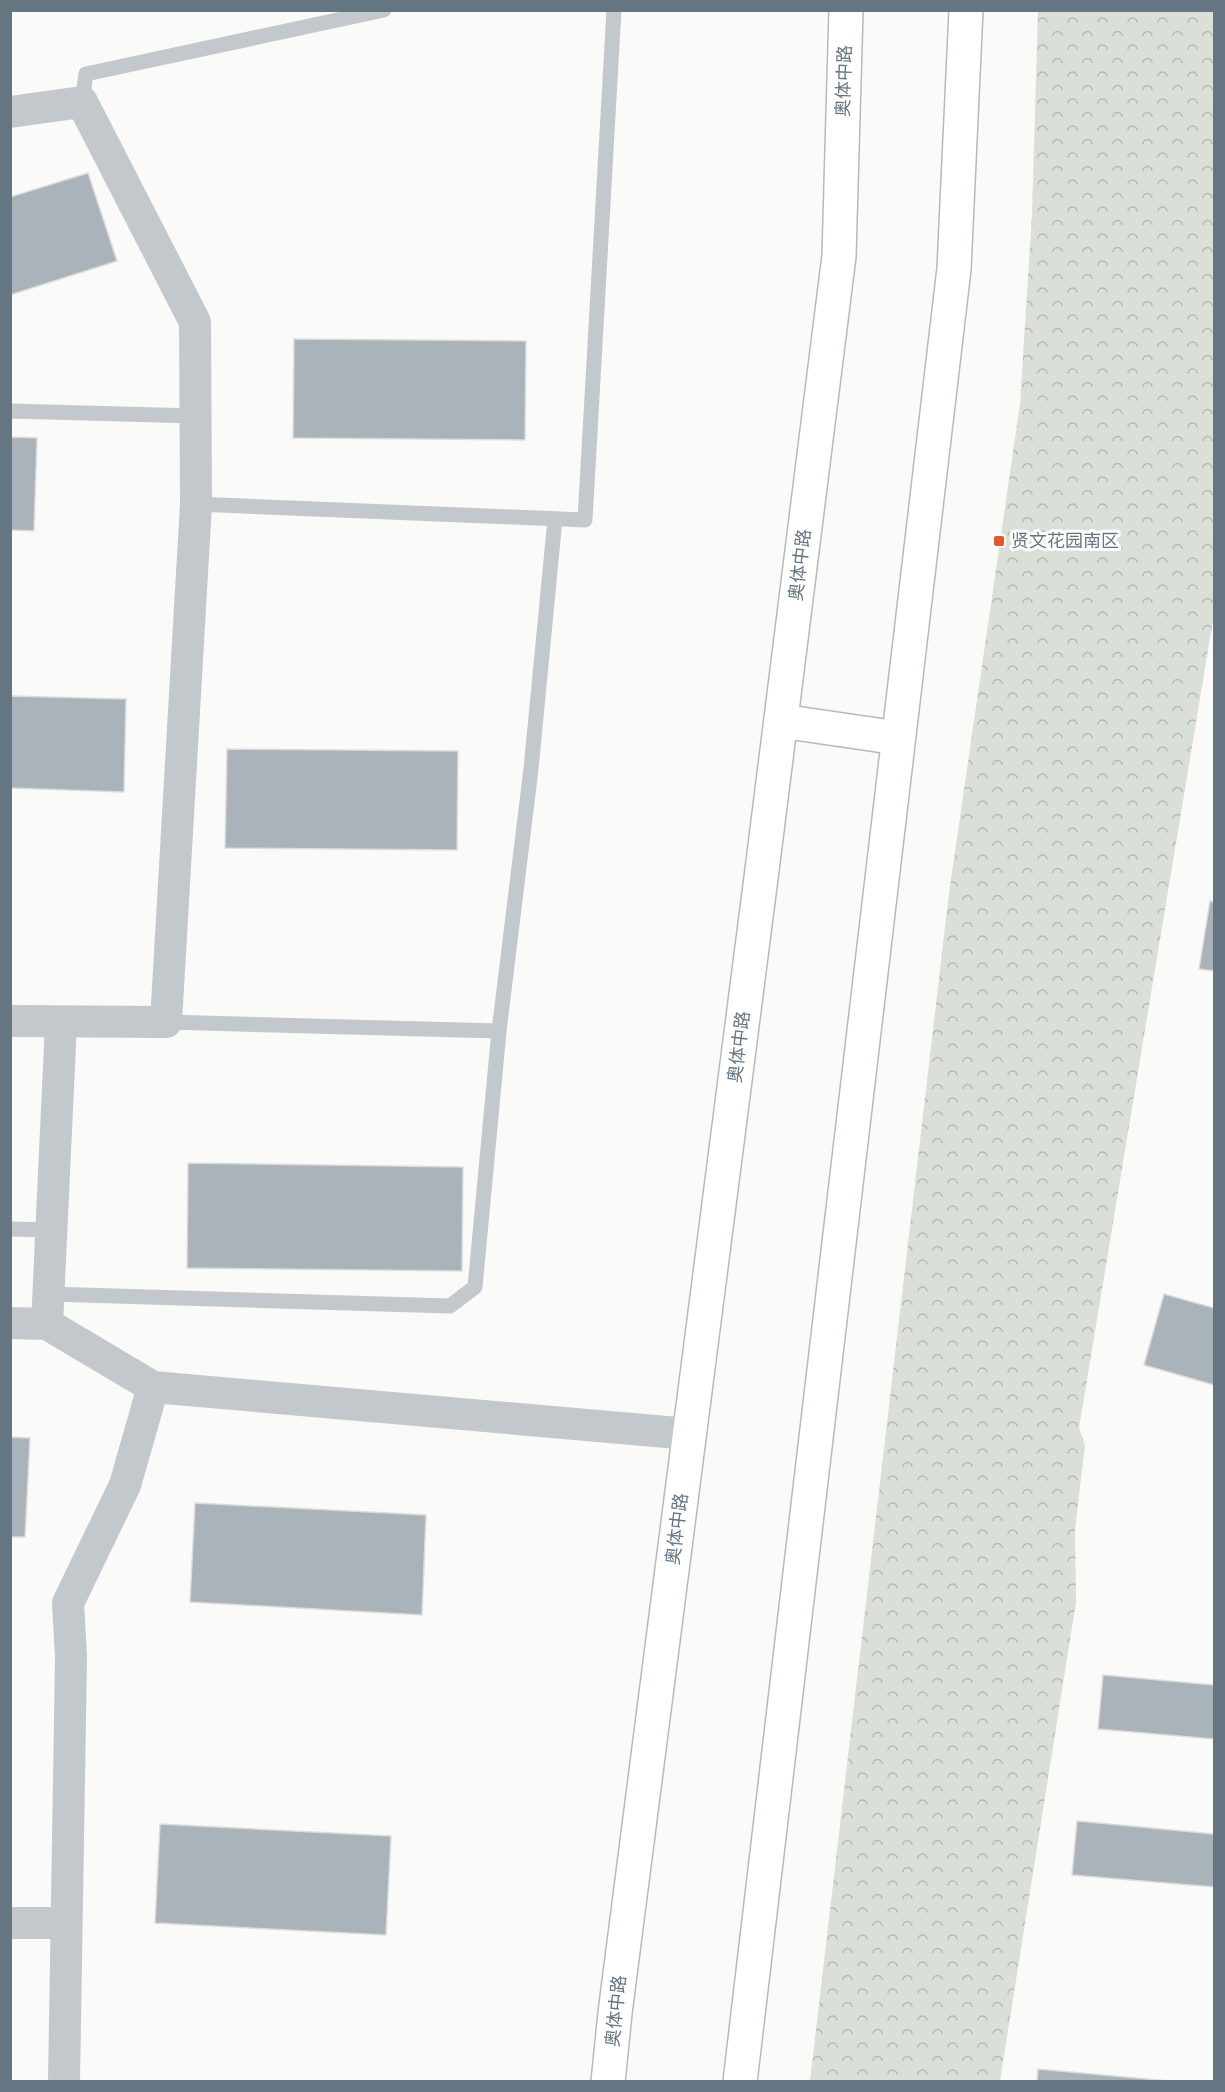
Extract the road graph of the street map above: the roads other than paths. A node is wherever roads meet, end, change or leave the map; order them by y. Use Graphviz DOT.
graph roads {
  1 [pos="384,10"];
  2 [pos="614,10"];
  3 [pos="846,10"];
  4 [pos="966,10"];
  5 [pos="82,102"];
  6 [pos="10,112"];
  7 [pos="10,411"];
  8 [pos="196,416"];
  9 [pos="196,504"];
  10 [pos="555,519"];
  11 [pos="781,721"];
  12 [pos="898,738"];
  13 [pos="10,1021"];
  14 [pos="61,1023"];
  15 [pos="166,1023"];
  16 [pos="499,1031"];
  17 [pos="10,1229"];
  18 [pos="51,1230"];
  19 [pos="48,1309"];
  20 [pos="10,1323"];
  21 [pos="153,1387"];
  22 [pos="689,1434"];
  23 [pos="10,1923"];
  24 [pos="66,1923"];
  25 [pos="64,2082"];
  26 [pos="608,2082"];
  27 [pos="740,2082"];
  1 -- 5 [label="lane"];
  2 -- 10 [label="lane"];
  3 -- 11 [label="main road, 奥体中路"];
  4 -- 12 [label="main road"];
  5 -- 6 [label="street"];
  5 -- 8 [label="street"];
  7 -- 8 [label="lane"];
  8 -- 9 [label="street"];
  9 -- 10 [label="lane"];
  9 -- 15 [label="street"];
  10 -- 16 [label="lane"];
  11 -- 12 [label="main road"];
  11 -- 22 [label="main road, 奥体中路"];
  12 -- 27 [label="main road"];
  13 -- 14 [label="street"];
  14 -- 15 [label="street"];
  14 -- 18 [label="street"];
  15 -- 16 [label="lane"];
  16 -- 19 [label="lane"];
  17 -- 18 [label="lane"];
  18 -- 19 [label="street"];
  19 -- 20 [label="street"];
  19 -- 21 [label="street"];
  21 -- 22 [label="street"];
  21 -- 24 [label="street"];
  22 -- 26 [label="main road, 奥体中路"];
  23 -- 24 [label="street"];
  24 -- 25 [label="street"];
}
